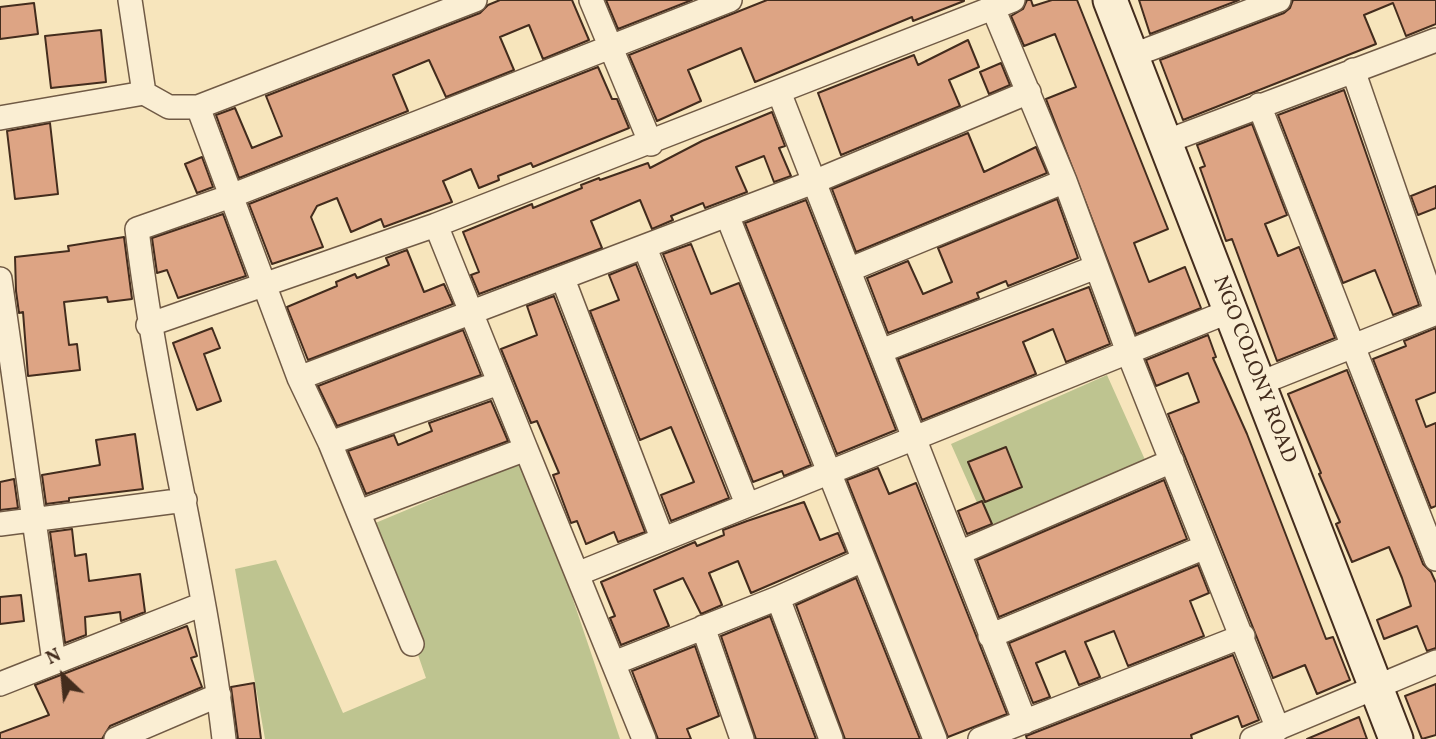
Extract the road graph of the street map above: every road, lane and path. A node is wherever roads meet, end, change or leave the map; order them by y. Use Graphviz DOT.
graph roads {
  1 [pos="130,0"];
  2 [pos="475,0"];
  3 [pos="591,0"];
  4 [pos="730,0"];
  5 [pos="1110,0"];
  6 [pos="1279,0"];
  7 [pos="1003,4"];
  8 [pos="443,6"];
  9 [pos="1436,40"];
  10 [pos="610,47"];
  11 [pos="1131,56"];
  12 [pos="1353,70"];
  13 [pos="779,92"];
  14 [pos="1029,92"];
  15 [pos="144,93"];
  16 [pos="1259,106"];
  17 [pos="198,107"];
  18 [pos="0,118"];
  19 [pos="1164,142"];
  20 [pos="651,144"];
  21 [pos="816,181"];
  22 [pos="1065,181"];
  23 [pos="230,197"];
  24 [pos="727,215"];
  25 [pos="436,225"];
  26 [pos="645,248"];
  27 [pos="1096,267"];
  28 [pos="850,269"];
  29 [pos="0,279"];
  30 [pos="562,279"];
  31 [pos="264,284"];
  32 [pos="1230,311"];
  33 [pos="1436,312"];
  34 [pos="471,313"];
  35 [pos="148,325"];
  36 [pos="1354,348"];
  37 [pos="881,351"];
  38 [pos="1128,352"];
  39 [pos="299,378"];
  40 [pos="499,383"];
  41 [pos="1258,384"];
  42 [pos="916,439"];
  43 [pos="330,443"];
  44 [pos="526,449"];
  45 [pos="1172,461"];
  46 [pos="831,471"];
  47 [pos="185,500"];
  48 [pos="747,504"];
  49 [pos="359,512"];
  50 [pos="34,520"];
  51 [pos="0,524"];
  52 [pos="662,538"];
  53 [pos="1206,547"];
  54 [pos="959,553"];
  55 [pos="1436,559"];
  56 [pos="863,560"];
  57 [pos="577,574"];
  58 [pos="778,598"];
  59 [pos="203,604"];
  60 [pos="703,627"];
  61 [pos="990,636"];
  62 [pos="1243,636"];
  63 [pos="412,644"];
  64 [pos="54,662"];
  65 [pos="1436,662"];
  66 [pos="614,663"];
  67 [pos="0,684"];
  68 [pos="1376,685"];
  69 [pos="219,695"];
  70 [pos="1025,722"];
  71 [pos="1278,729"];
  72 [pos="116,739"];
  73 [pos="224,739"];
  74 [pos="644,739"];
  75 [pos="742,739"];
  76 [pos="831,739"];
  77 [pos="935,739"];
  78 [pos="980,739"];
  79 [pos="1252,739"];
  80 [pos="1396,739"];
  1 -- 15 [label="street"];
  2 -- 8 [label="street"];
  3 -- 10 [label="street"];
  4 -- 10 [label="street"];
  5 -- 11 [label="street, NGO COLONY ROAD"];
  6 -- 11 [label="street"];
  7 -- 13 [label="street"];
  7 -- 14 [label="street"];
  8 -- 17 [label="street"];
  9 -- 12 [label="street"];
  10 -- 20 [label="street"];
  10 -- 23 [label="street"];
  11 -- 19 [label="street, NGO COLONY ROAD"];
  12 -- 16 [label="street"];
  12 -- 33 [label="street"];
  13 -- 20 [label="street"];
  13 -- 21 [label="street"];
  14 -- 21 [label="street"];
  14 -- 22 [label="street"];
  15 -- 17 [label="street"];
  15 -- 18 [label="street"];
  16 -- 19 [label="street"];
  16 -- 36 [label="street"];
  17 -- 23 [label="street"];
  19 -- 32 [label="street, NGO COLONY ROAD"];
  20 -- 25 [label="street"];
  21 -- 24 [label="street"];
  21 -- 28 [label="street"];
  22 -- 27 [label="street"];
  22 -- 28 [label="street"];
  23 -- 31 [label="street"];
  23 -- 35 [label="street"];
  24 -- 26 [label="street"];
  24 -- 46 [label="street"];
  25 -- 31 [label="street"];
  25 -- 34 [label="street"];
  26 -- 30 [label="street"];
  26 -- 48 [label="street"];
  27 -- 37 [label="street"];
  27 -- 38 [label="street"];
  28 -- 37 [label="street"];
  29 -- 50 [label="street"];
  30 -- 34 [label="street"];
  30 -- 52 [label="street"];
  31 -- 35 [label="street"];
  31 -- 39 [label="street"];
  32 -- 38 [label="street"];
  32 -- 41 [label="street, NGO COLONY ROAD"];
  33 -- 36 [label="street"];
  34 -- 39 [label="street"];
  34 -- 40 [label="street"];
  35 -- 47 [label="street"];
  36 -- 41 [label="street"];
  36 -- 55 [label="street"];
  37 -- 42 [label="street"];
  38 -- 42 [label="street"];
  38 -- 45 [label="street"];
  39 -- 43 [label="street"];
  40 -- 43 [label="street"];
  40 -- 44 [label="street"];
  41 -- 68 [label="street, NGO COLONY ROAD"];
  42 -- 46 [label="street"];
  42 -- 54 [label="street"];
  43 -- 49 [label="street"];
  44 -- 49 [label="street"];
  44 -- 57 [label="street"];
  45 -- 53 [label="street"];
  45 -- 54 [label="street"];
  46 -- 48 [label="street"];
  46 -- 56 [label="street"];
  47 -- 50 [label="street"];
  47 -- 59 [label="street"];
  48 -- 52 [label="street"];
  49 -- 63 [label="street"];
  50 -- 51 [label="street"];
  50 -- 64 [label="street"];
  52 -- 57 [label="street"];
  53 -- 61 [label="street"];
  53 -- 62 [label="street"];
  54 -- 61 [label="street"];
  56 -- 58 [label="street"];
  56 -- 77 [label="street"];
  57 -- 66 [label="street"];
  58 -- 60 [label="street"];
  58 -- 76 [label="street"];
  59 -- 64 [label="street"];
  59 -- 69 [label="street"];
  60 -- 66 [label="street"];
  60 -- 75 [label="street"];
  61 -- 70 [label="street"];
  62 -- 70 [label="street"];
  62 -- 71 [label="street"];
  64 -- 67 [label="street"];
  65 -- 68 [label="street"];
  66 -- 74 [label="street"];
  68 -- 71 [label="street"];
  68 -- 80 [label="street, NGO COLONY ROAD"];
  69 -- 72 [label="street"];
  69 -- 73 [label="street"];
  70 -- 78 [label="street"];
  71 -- 79 [label="street"];
}
